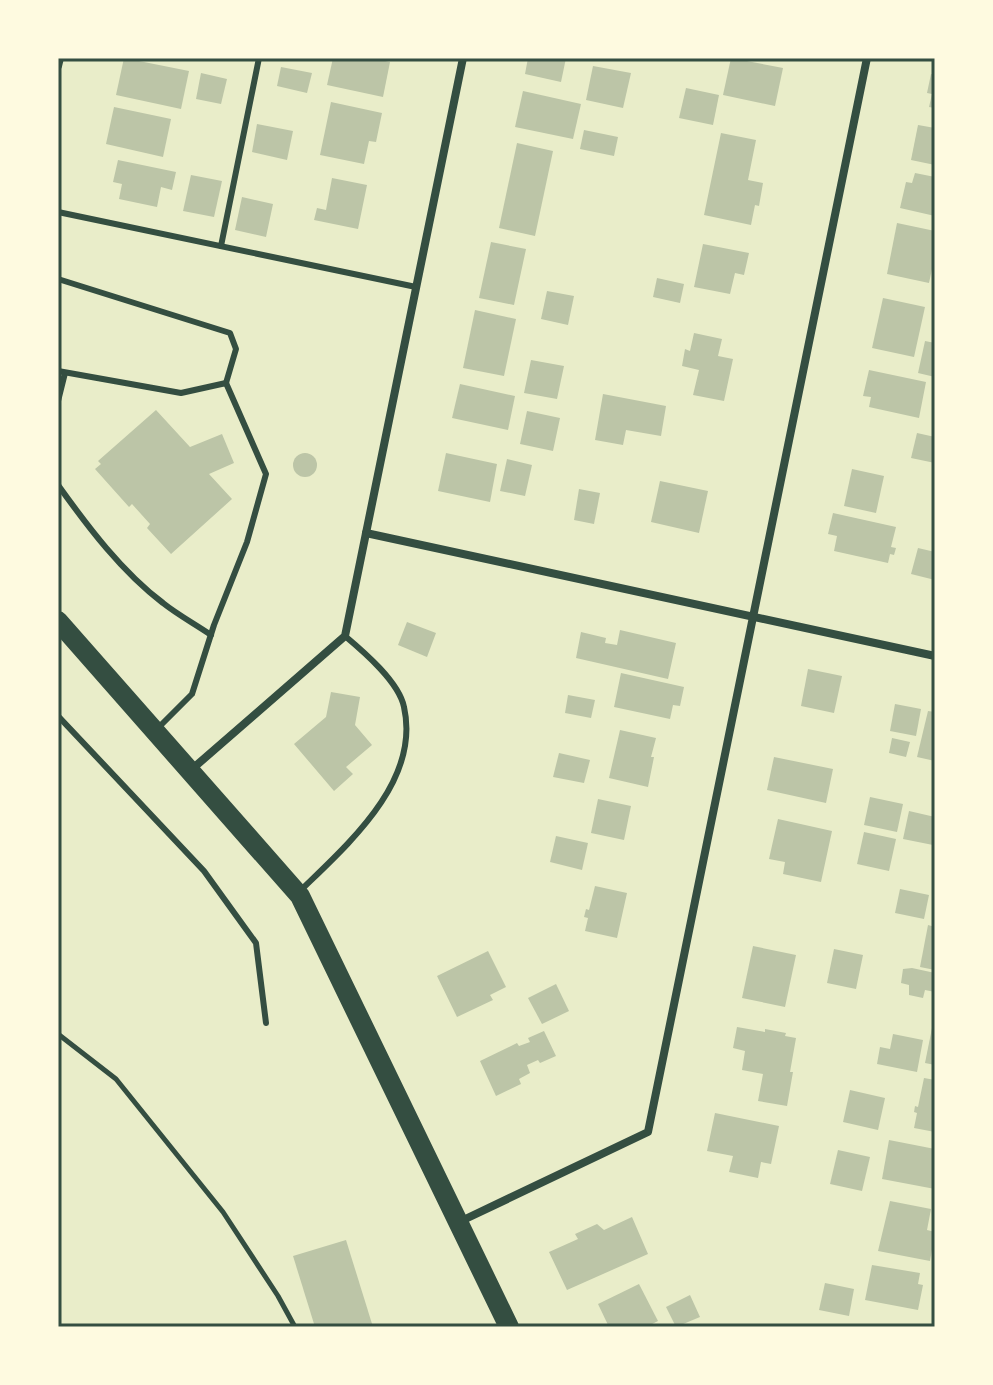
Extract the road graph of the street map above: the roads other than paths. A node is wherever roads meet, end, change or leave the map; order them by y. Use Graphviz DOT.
graph roads {
  1 [pos="60,58"];
  2 [pos="259,58"];
  3 [pos="463,58"];
  4 [pos="867,58"];
  5 [pos="58,66"];
  6 [pos="58,212"];
  7 [pos="221,246"];
  8 [pos="58,279"];
  9 [pos="416,287"];
  10 [pos="62,372"];
  11 [pos="226,383"];
  12 [pos="58,401"];
  13 [pos="58,485"];
  14 [pos="366,533"];
  15 [pos="753,617"];
  16 [pos="58,621"];
  17 [pos="211,635"];
  18 [pos="345,636"];
  19 [pos="935,656"];
  20 [pos="58,716"];
  21 [pos="155,730"];
  22 [pos="191,771"];
  23 [pos="298,894"];
  24 [pos="266,1023"];
  25 [pos="458,1222"];
  26 [pos="509,1327"];
  1 -- 5 [label="street"];
  2 -- 7 [label="lane"];
  3 -- 9 [label="street"];
  4 -- 15 [label="street"];
  6 -- 7 [label="lane"];
  7 -- 9 [label="lane"];
  8 -- 11 [label="lane"];
  9 -- 14 [label="street"];
  10 -- 11 [label="lane"];
  10 -- 12 [label="lane"];
  11 -- 17 [label="lane"];
  13 -- 17 [label="lane"];
  14 -- 15 [label="street"];
  14 -- 18 [label="street"];
  15 -- 19 [label="street"];
  15 -- 25 [label="street"];
  16 -- 21 [label="main road"];
  17 -- 21 [label="lane"];
  18 -- 22 [label="street"];
  18 -- 23 [label="lane"];
  20 -- 24 [label="lane"];
  21 -- 22 [label="main road"];
  22 -- 23 [label="main road"];
  23 -- 25 [label="main road"];
  25 -- 26 [label="main road"];
}
